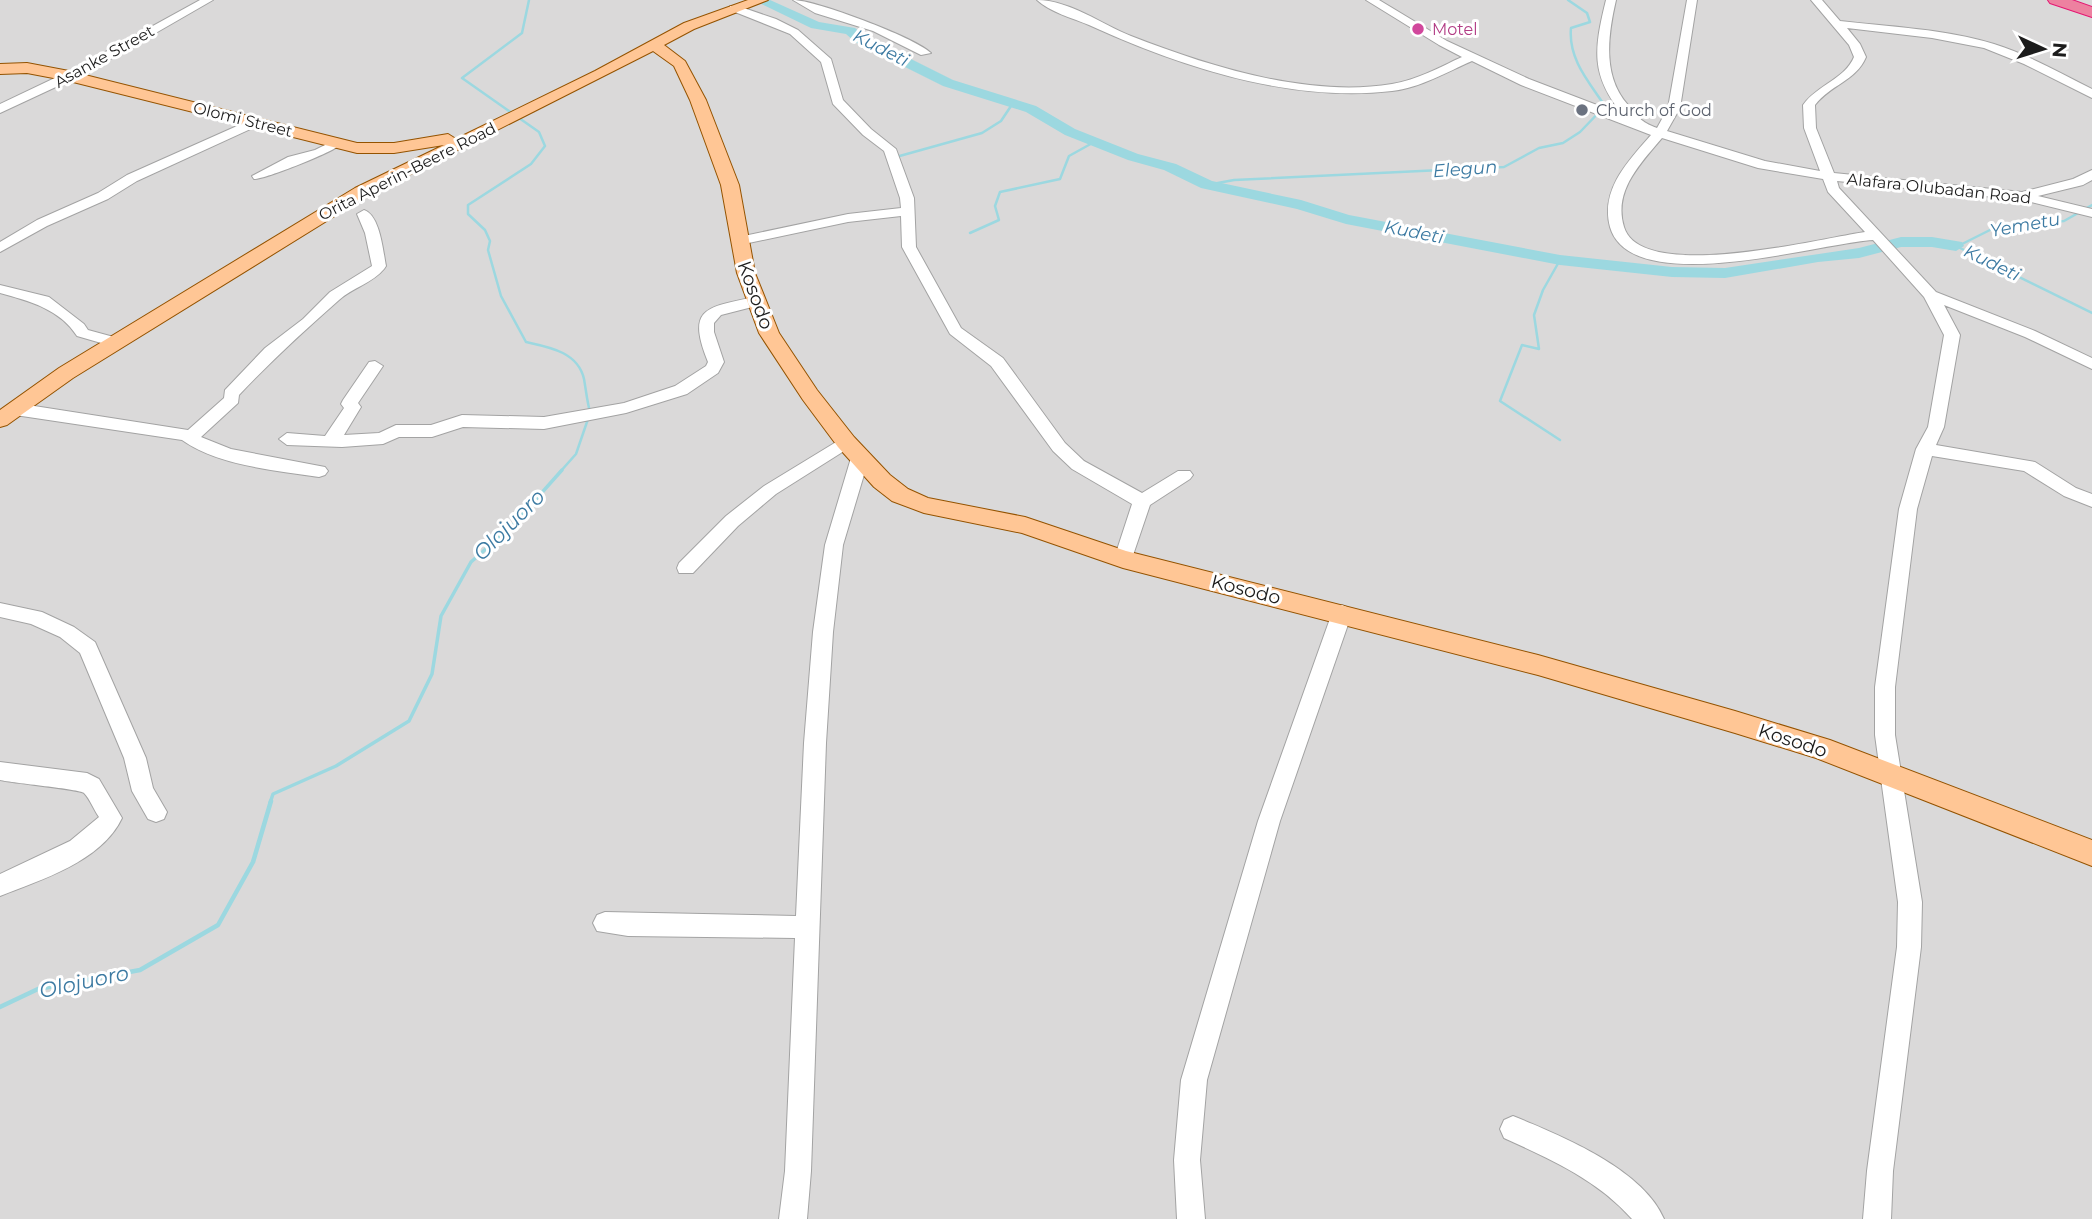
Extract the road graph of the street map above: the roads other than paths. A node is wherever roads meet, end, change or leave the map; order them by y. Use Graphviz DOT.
graph roads {
  1 [pos="208,0"];
  2 [pos="797,0"];
  3 [pos="1042,0"];
  4 [pos="1371,0"];
  5 [pos="1611,0"];
  6 [pos="1692,0"];
  7 [pos="1816,0"];
  8 [pos="2056,0"];
  9 [pos="2071,3"];
  10 [pos="748,4"];
  11 [pos="2092,10"];
  12 [pos="1837,24"];
  13 [pos="654,45"];
  14 [pos="925,53"];
  15 [pos="1471,57"];
  16 [pos="0,69"];
  17 [pos="69,76"];
  18 [pos="2092,94"];
  19 [pos="0,109"];
  20 [pos="255,122"];
  21 [pos="1632,123"];
  22 [pos="486,130"];
  23 [pos="1659,133"];
  24 [pos="335,144"];
  25 [pos="2092,174"];
  26 [pos="259,176"];
  27 [pos="1826,176"];
  28 [pos="2023,196"];
  29 [pos="909,211"];
  30 [pos="2092,213"];
  31 [pos="364,214"];
  32 [pos="739,241"];
  33 [pos="1882,243"];
  34 [pos="0,248"];
  35 [pos="0,289"];
  36 [pos="1931,295"];
  37 [pos="755,302"];
  38 [pos="115,342"];
  39 [pos="2092,364"];
  40 [pos="375,366"];
  41 [pos="8,414"];
  42 [pos="189,438"];
  43 [pos="287,439"];
  44 [pos="342,441"];
  45 [pos="1924,449"];
  46 [pos="853,450"];
  47 [pos="319,471"];
  48 [pos="1184,475"];
  49 [pos="1142,501"];
  50 [pos="2092,501"];
  51 [pos="1123,559"];
  52 [pos="686,568"];
  53 [pos="0,610"];
  54 [pos="1342,613"];
  55 [pos="0,771"];
  56 [pos="1891,774"];
  57 [pos="156,813"];
  58 [pos="2092,853"];
  59 [pos="0,885"];
  60 [pos="606,923"];
  61 [pos="807,927"];
  62 [pos="1513,1129"];
  63 [pos="793,1219"];
  64 [pos="1191,1219"];
  65 [pos="1650,1219"];
  66 [pos="1877,1219"];
  1 -- 17 [label="street, Asanke Street"];
  2 -- 14 [label="street"];
  3 -- 15 [label="street"];
  4 -- 15 [label="street, Alafara Olubadan Road"];
  5 -- 21 [label="street"];
  6 -- 23 [label="street"];
  7 -- 12 [label="street, Alafara Olubadan Road"];
  8 -- 9 [label="highway"];
  9 -- 11 [label="highway"];
  10 -- 13 [label="main road, Orita Aperin-Beere Road"];
  10 -- 29 [label="street"];
  12 -- 18 [label="street"];
  12 -- 27 [label="street, Alafara Olubadan Road"];
  13 -- 22 [label="main road, Orita Aperin-Beere Road"];
  13 -- 32 [label="main road, Kosodo"];
  15 -- 21 [label="street, Alafara Olubadan Road"];
  16 -- 17 [label="main road, Olomi Street"];
  17 -- 19 [label="street, Asanke Street"];
  17 -- 20 [label="main road, Olomi Street"];
  20 -- 24 [label="main road, Olomi Street"];
  20 -- 34 [label="street"];
  21 -- 23 [label="street, Alafara Olubadan Road"];
  22 -- 24 [label="main road, Olomi Street"];
  22 -- 38 [label="main road, Orita Aperin-Beere Road"];
  23 -- 27 [label="street, Alafara Olubadan Road"];
  23 -- 33 [label="street"];
  24 -- 26 [label="street"];
  25 -- 28 [label="street"];
  27 -- 28 [label="street, Alafara Olubadan Road"];
  27 -- 33 [label="street, Alafara Olubadan Road"];
  28 -- 30 [label="street, Alafara Olubadan Road"];
  29 -- 32 [label="street"];
  29 -- 49 [label="street"];
  31 -- 42 [label="street"];
  32 -- 37 [label="main road, Kosodo"];
  33 -- 36 [label="street, Alafara Olubadan Road"];
  35 -- 38 [label="street"];
  36 -- 39 [label="street"];
  36 -- 45 [label="street"];
  37 -- 44 [label="street"];
  37 -- 46 [label="main road, Kosodo"];
  38 -- 41 [label="main road, Orita Aperin-Beere Road"];
  40 -- 44 [label="street"];
  41 -- 42 [label="street"];
  42 -- 47 [label="street"];
  43 -- 44 [label="street"];
  45 -- 50 [label="street"];
  45 -- 56 [label="street"];
  46 -- 51 [label="main road, Kosodo"];
  46 -- 52 [label="street"];
  46 -- 61 [label="street"];
  48 -- 49 [label="street"];
  49 -- 51 [label="street"];
  51 -- 54 [label="main road, Kosodo"];
  53 -- 57 [label="street"];
  54 -- 56 [label="main road, Kosodo"];
  54 -- 64 [label="street"];
  55 -- 59 [label="street"];
  56 -- 58 [label="main road, Kosodo"];
  56 -- 66 [label="street"];
  60 -- 61 [label="street"];
  61 -- 63 [label="street"];
  62 -- 65 [label="street"];
}
